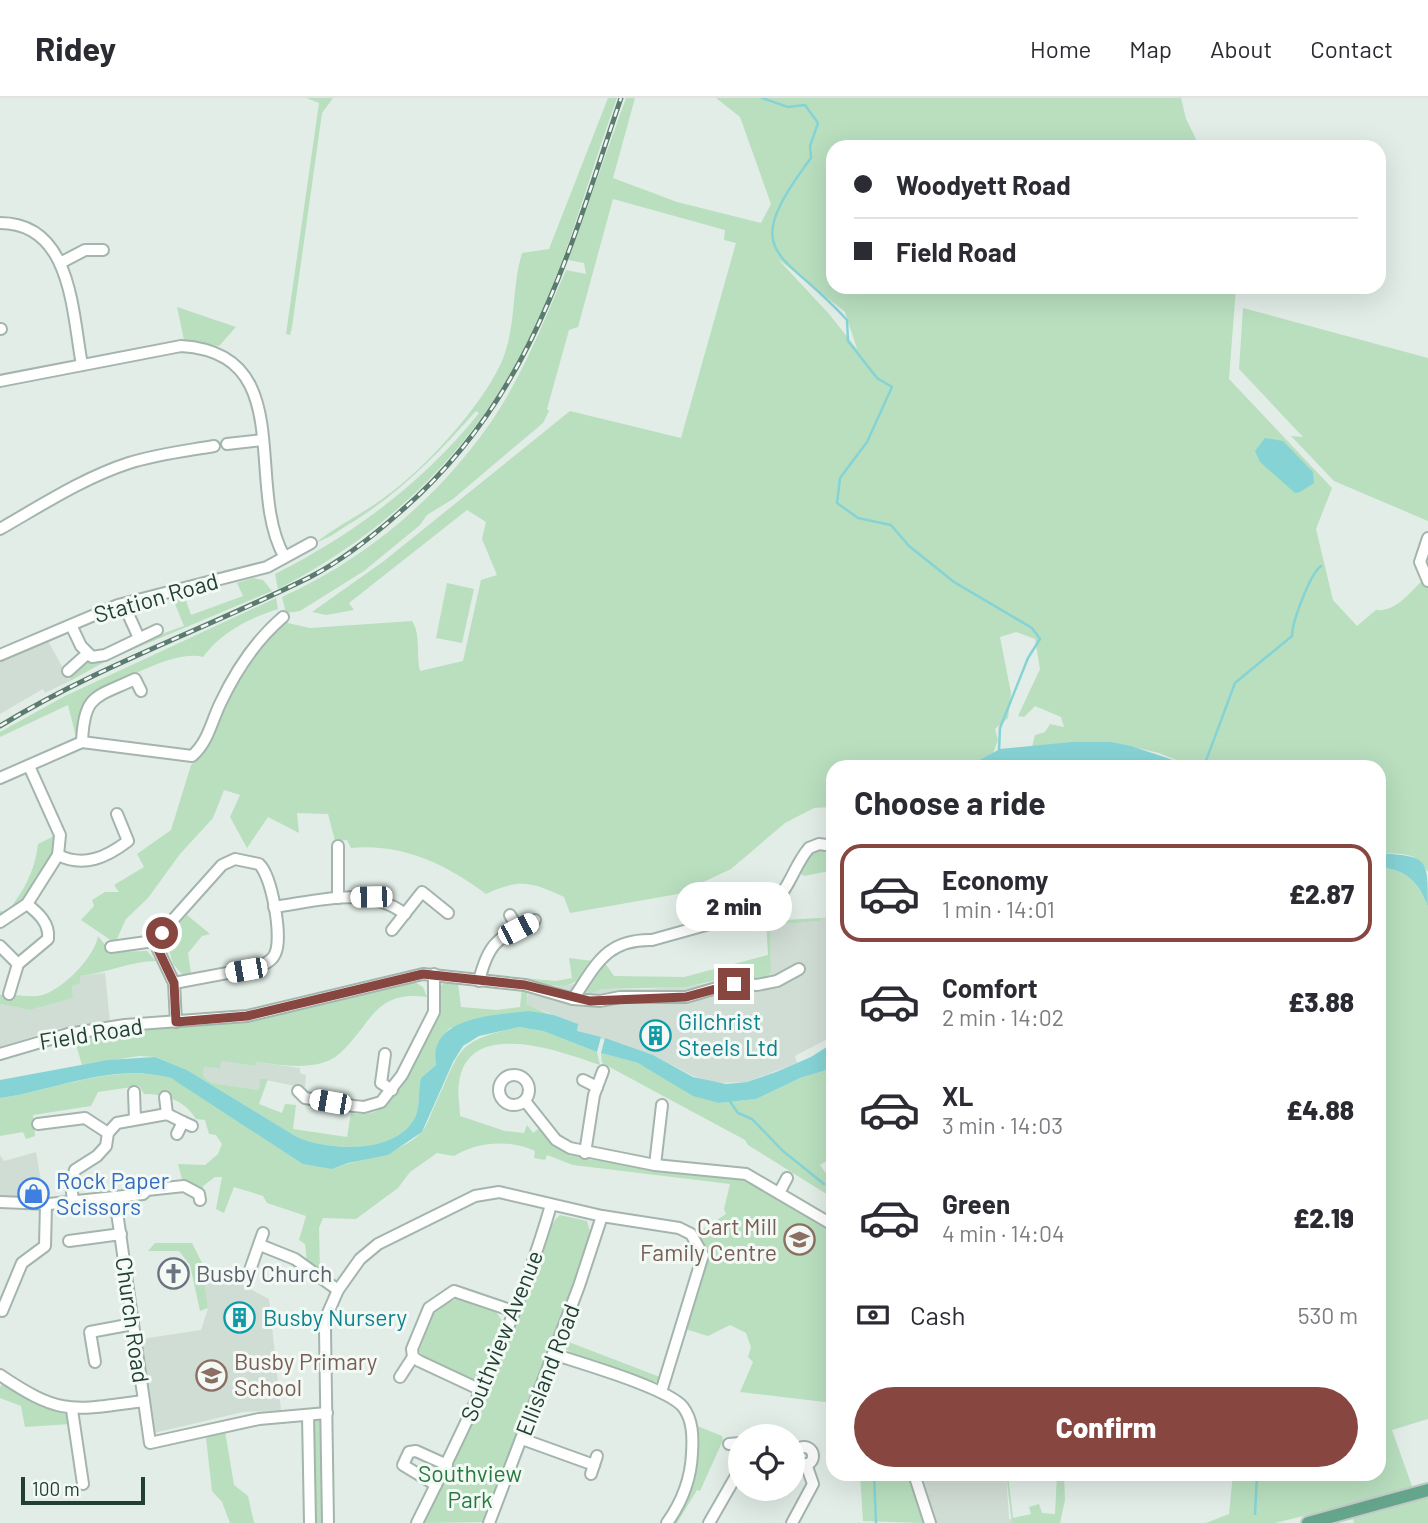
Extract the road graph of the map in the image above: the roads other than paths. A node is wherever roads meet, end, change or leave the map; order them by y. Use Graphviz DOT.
graph roads {
  1 [pos="0,223"];
  2 [pos="103,250"];
  3 [pos="61,262"];
  4 [pos="82,365"];
  5 [pos="1,378"];
  6 [pos="262,440"];
  7 [pos="227,444"];
  8 [pos="214,446"];
  9 [pos="0,529"];
  10 [pos="1428,538"];
  11 [pos="311,543"];
  12 [pos="285,556"];
  13 [pos="1428,581"];
  14 [pos="129,616"];
  15 [pos="283,617"];
  16 [pos="71,625"];
  17 [pos="158,630"];
  18 [pos="139,638"];
  19 [pos="87,654"];
  20 [pos="0,655"];
  21 [pos="68,671"];
  22 [pos="141,691"];
  23 [pos="82,742"];
  24 [pos="29,766"];
  25 [pos="0,778"];
  26 [pos="117,814"];
  27 [pos="826,845"];
  28 [pos="338,846"];
  29 [pos="58,855"];
  30 [pos="338,898"];
  31 [pos="27,904"];
  32 [pos="274,907"];
  33 [pos="447,913"];
  34 [pos="404,915"];
  35 [pos="510,915"];
  36 [pos="535,920"];
  37 [pos="0,922"];
  38 [pos="518,929"];
  39 [pos="392,930"];
  40 [pos="154,941"];
  41 [pos="0,946"];
  42 [pos="111,947"];
  43 [pos="18,964"];
  44 [pos="799,969"];
  45 [pos="433,974"];
  46 [pos="479,981"];
  47 [pos="174,983"];
  48 [pos="9,994"];
  49 [pos="573,999"];
  50 [pos="176,1022"];
  51 [pos="0,1054"];
  52 [pos="385,1054"];
  53 [pos="382,1069"];
  54 [pos="603,1071"];
  55 [pos="402,1075"];
  56 [pos="583,1080"];
  57 [pos="597,1087"];
  58 [pos="392,1090"];
  59 [pos="298,1091"];
  60 [pos="134,1092"];
  61 [pos="165,1097"];
  62 [pos="525,1101"];
  63 [pos="662,1105"];
  64 [pos="167,1114"];
  65 [pos="135,1119"];
  66 [pos="38,1124"];
  67 [pos="108,1132"];
  68 [pos="177,1134"];
  69 [pos="585,1153"];
  70 [pos="655,1165"];
  71 [pos="787,1178"];
  72 [pos="779,1193"];
  73 [pos="116,1198"];
  74 [pos="200,1200"];
  75 [pos="0,1202"];
  76 [pos="73,1202"];
  77 [pos="46,1204"];
  78 [pos="551,1205"];
  79 [pos="602,1216"];
  80 [pos="826,1221"];
  81 [pos="263,1233"];
  82 [pos="121,1234"];
  83 [pos="69,1241"];
  84 [pos="260,1245"];
  85 [pos="250,1270"];
  86 [pos="338,1290"];
  87 [pos="2,1311"];
  88 [pos="513,1311"];
  89 [pos="133,1324"];
  90 [pos="553,1353"];
  91 [pos="413,1357"];
  92 [pos="95,1362"];
  93 [pos="0,1375"];
  94 [pos="400,1377"];
  95 [pos="481,1390"];
  96 [pos="660,1392"];
  97 [pos="144,1401"];
  98 [pos="72,1410"];
  99 [pos="327,1413"];
  100 [pos="308,1415"];
  101 [pos="522,1439"];
  102 [pos="805,1464"];
  103 [pos="447,1465"];
  104 [pos="594,1465"];
  105 [pos="916,1481"];
  106 [pos="83,1484"];
  107 [pos="436,1485"];
  108 [pos="728,1490"];
  109 [pos="1428,1490"];
  110 [pos="805,1499"];
  111 [pos="804,1501"];
  112 [pos="310,1523"];
  113 [pos="328,1523"];
  114 [pos="417,1523"];
  115 [pos="489,1523"];
  116 [pos="667,1523"];
  117 [pos="709,1523"];
  118 [pos="792,1523"];
  119 [pos="930,1523"];
  120 [pos="1308,1523"];
  1 -- 3 [label="street"];
  2 -- 3 [label="street"];
  3 -- 4 [label="street"];
  4 -- 5 [label="street"];
  4 -- 6 [label="street"];
  6 -- 7 [label="street"];
  6 -- 12 [label="street"];
  8 -- 9 [label="street"];
  10 -- 13 [label="street"];
  11 -- 12 [label="street, Station Road"];
  12 -- 16 [label="street, Station Road"];
  14 -- 18 [label="street"];
  15 -- 23 [label="street"];
  16 -- 19 [label="street"];
  16 -- 20 [label="street, Station Road"];
  17 -- 18 [label="street"];
  18 -- 19 [label="street"];
  19 -- 21 [label="street"];
  22 -- 23 [label="street"];
  23 -- 24 [label="street"];
  24 -- 25 [label="street"];
  24 -- 29 [label="street"];
  26 -- 29 [label="street"];
  27 -- 49 [label="street"];
  28 -- 30 [label="street"];
  29 -- 31 [label="street"];
  30 -- 32 [label="street"];
  30 -- 34 [label="street"];
  31 -- 37 [label="street"];
  31 -- 43 [label="street"];
  32 -- 40 [label="street"];
  32 -- 47 [label="street"];
  33 -- 34 [label="street"];
  34 -- 39 [label="street"];
  35 -- 38 [label="street"];
  36 -- 38 [label="street"];
  38 -- 46 [label="street"];
  40 -- 42 [label="street"];
  40 -- 47 [label="street"];
  41 -- 43 [label="street"];
  43 -- 48 [label="street"];
  44 -- 49 [label="street, Field Road"];
  45 -- 46 [label="street, Field Road"];
  45 -- 50 [label="street, Field Road"];
  45 -- 55 [label="street"];
  46 -- 49 [label="street, Field Road"];
  47 -- 50 [label="street"];
  50 -- 51 [label="street, Field Road"];
  52 -- 53 [label="street"];
  53 -- 55 [label="street"];
  53 -- 58 [label="street"];
  54 -- 57 [label="street"];
  55 -- 58 [label="street"];
  56 -- 57 [label="street"];
  57 -- 69 [label="street"];
  58 -- 59 [label="street"];
  60 -- 65 [label="street"];
  61 -- 64 [label="street"];
  62 -- 69 [label="street"];
  63 -- 70 [label="street"];
  64 -- 65 [label="street"];
  64 -- 68 [label="street"];
  65 -- 67 [label="street"];
  66 -- 67 [label="street"];
  67 -- 76 [label="street"];
  69 -- 70 [label="street"];
  70 -- 72 [label="street"];
  71 -- 72 [label="street"];
  72 -- 80 [label="street"];
  73 -- 74 [label="street"];
  73 -- 76 [label="street"];
  73 -- 82 [label="street, Church Road"];
  75 -- 77 [label="street"];
  76 -- 77 [label="street"];
  77 -- 87 [label="street"];
  78 -- 79 [label="street"];
  78 -- 86 [label="street"];
  78 -- 88 [label="street, Southview Avenue"];
  79 -- 90 [label="street, Ellisland Road"];
  79 -- 96 [label="street"];
  81 -- 84 [label="street"];
  82 -- 83 [label="street"];
  82 -- 89 [label="street, Church Road"];
  84 -- 85 [label="street"];
  84 -- 86 [label="street"];
  86 -- 99 [label="street"];
  88 -- 91 [label="street"];
  88 -- 95 [label="street, Southview Avenue"];
  89 -- 92 [label="street"];
  89 -- 97 [label="street, Church Road"];
  90 -- 96 [label="street"];
  90 -- 101 [label="street, Ellisland Road"];
  91 -- 94 [label="street"];
  91 -- 95 [label="street"];
  93 -- 98 [label="street"];
  95 -- 103 [label="street, Southview Avenue"];
  96 -- 116 [label="street"];
  97 -- 98 [label="street"];
  97 -- 100 [label="street, Church Road"];
  98 -- 106 [label="street"];
  99 -- 100 [label="street"];
  99 -- 113 [label="street"];
  100 -- 112 [label="street"];
  101 -- 104 [label="street"];
  101 -- 115 [label="street, Ellisland Road"];
  102 -- 110 [label="street"];
  103 -- 107 [label="street, Southview Avenue"];
  103 -- 107 [label="street"];
  105 -- 119 [label="street"];
  107 -- 114 [label="street, Southview Avenue"];
  108 -- 117 [label="street"];
  109 -- 120 [label="main road"];
  111 -- 118 [label="street"];
}
